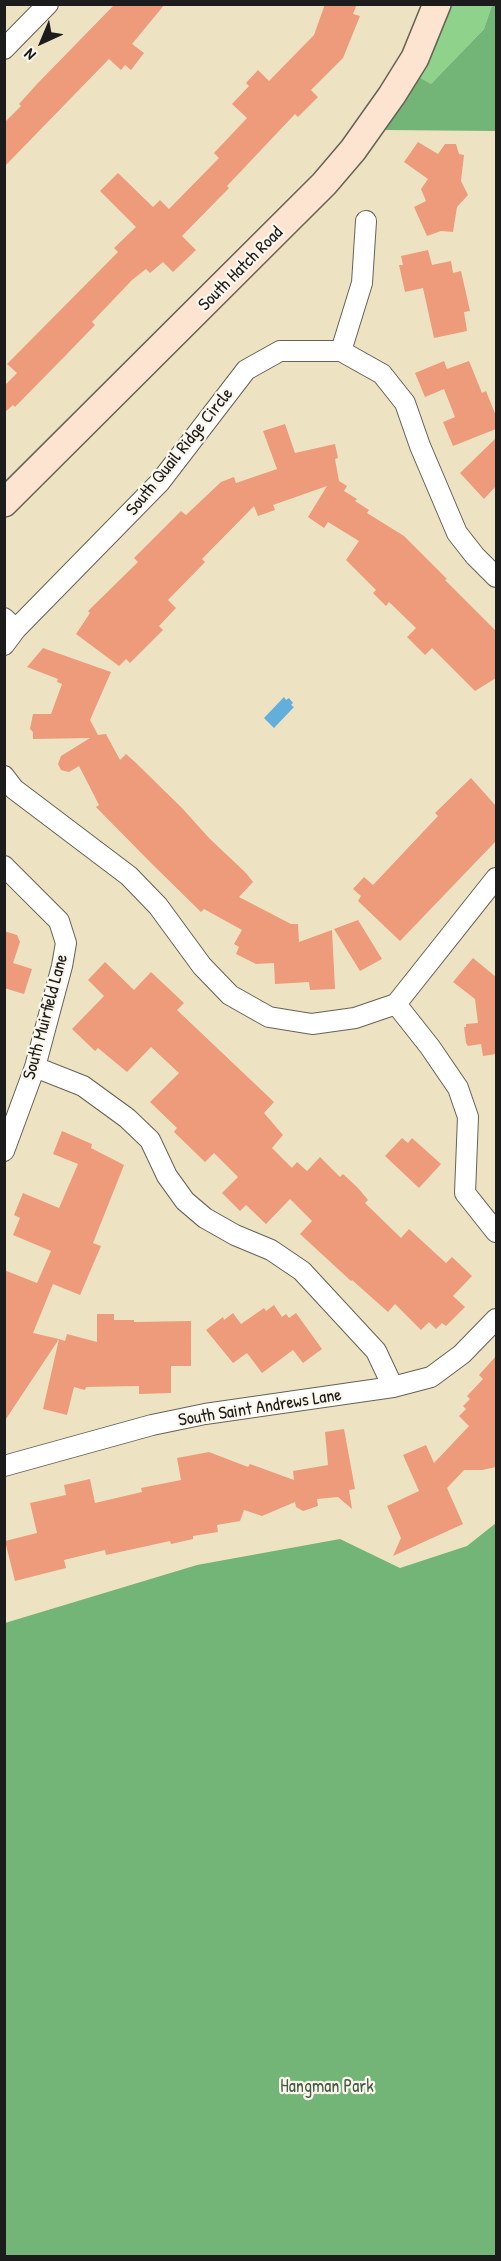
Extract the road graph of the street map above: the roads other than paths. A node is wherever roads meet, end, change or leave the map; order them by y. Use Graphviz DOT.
graph roads {
  1 [pos="48,4"];
  2 [pos="437,4"];
  3 [pos="4,49"];
  4 [pos="366,221"];
  5 [pos="341,351"];
  6 [pos="4,503"];
  7 [pos="496,578"];
  8 [pos="8,631"];
  9 [pos="4,776"];
  10 [pos="4,866"];
  11 [pos="496,878"];
  12 [pos="396,1004"];
  13 [pos="35,1067"];
  14 [pos="4,1152"];
  15 [pos="496,1232"];
  16 [pos="496,1318"];
  17 [pos="393,1387"];
  18 [pos="4,1466"];
  1 -- 3 [label="street"];
  2 -- 6 [label="main road, South Hatch Road"];
  4 -- 5 [label="street"];
  5 -- 7 [label="street, South Quail Ridge Circle"];
  5 -- 8 [label="street, South Quail Ridge Circle"];
  9 -- 12 [label="street"];
  10 -- 13 [label="street, South Muirfield Lane"];
  11 -- 12 [label="street"];
  12 -- 15 [label="street"];
  13 -- 14 [label="street, South Muirfield Lane"];
  13 -- 17 [label="street"];
  16 -- 17 [label="street, South Saint Andrews Lane"];
  17 -- 18 [label="street, South Saint Andrews Lane"];
}
